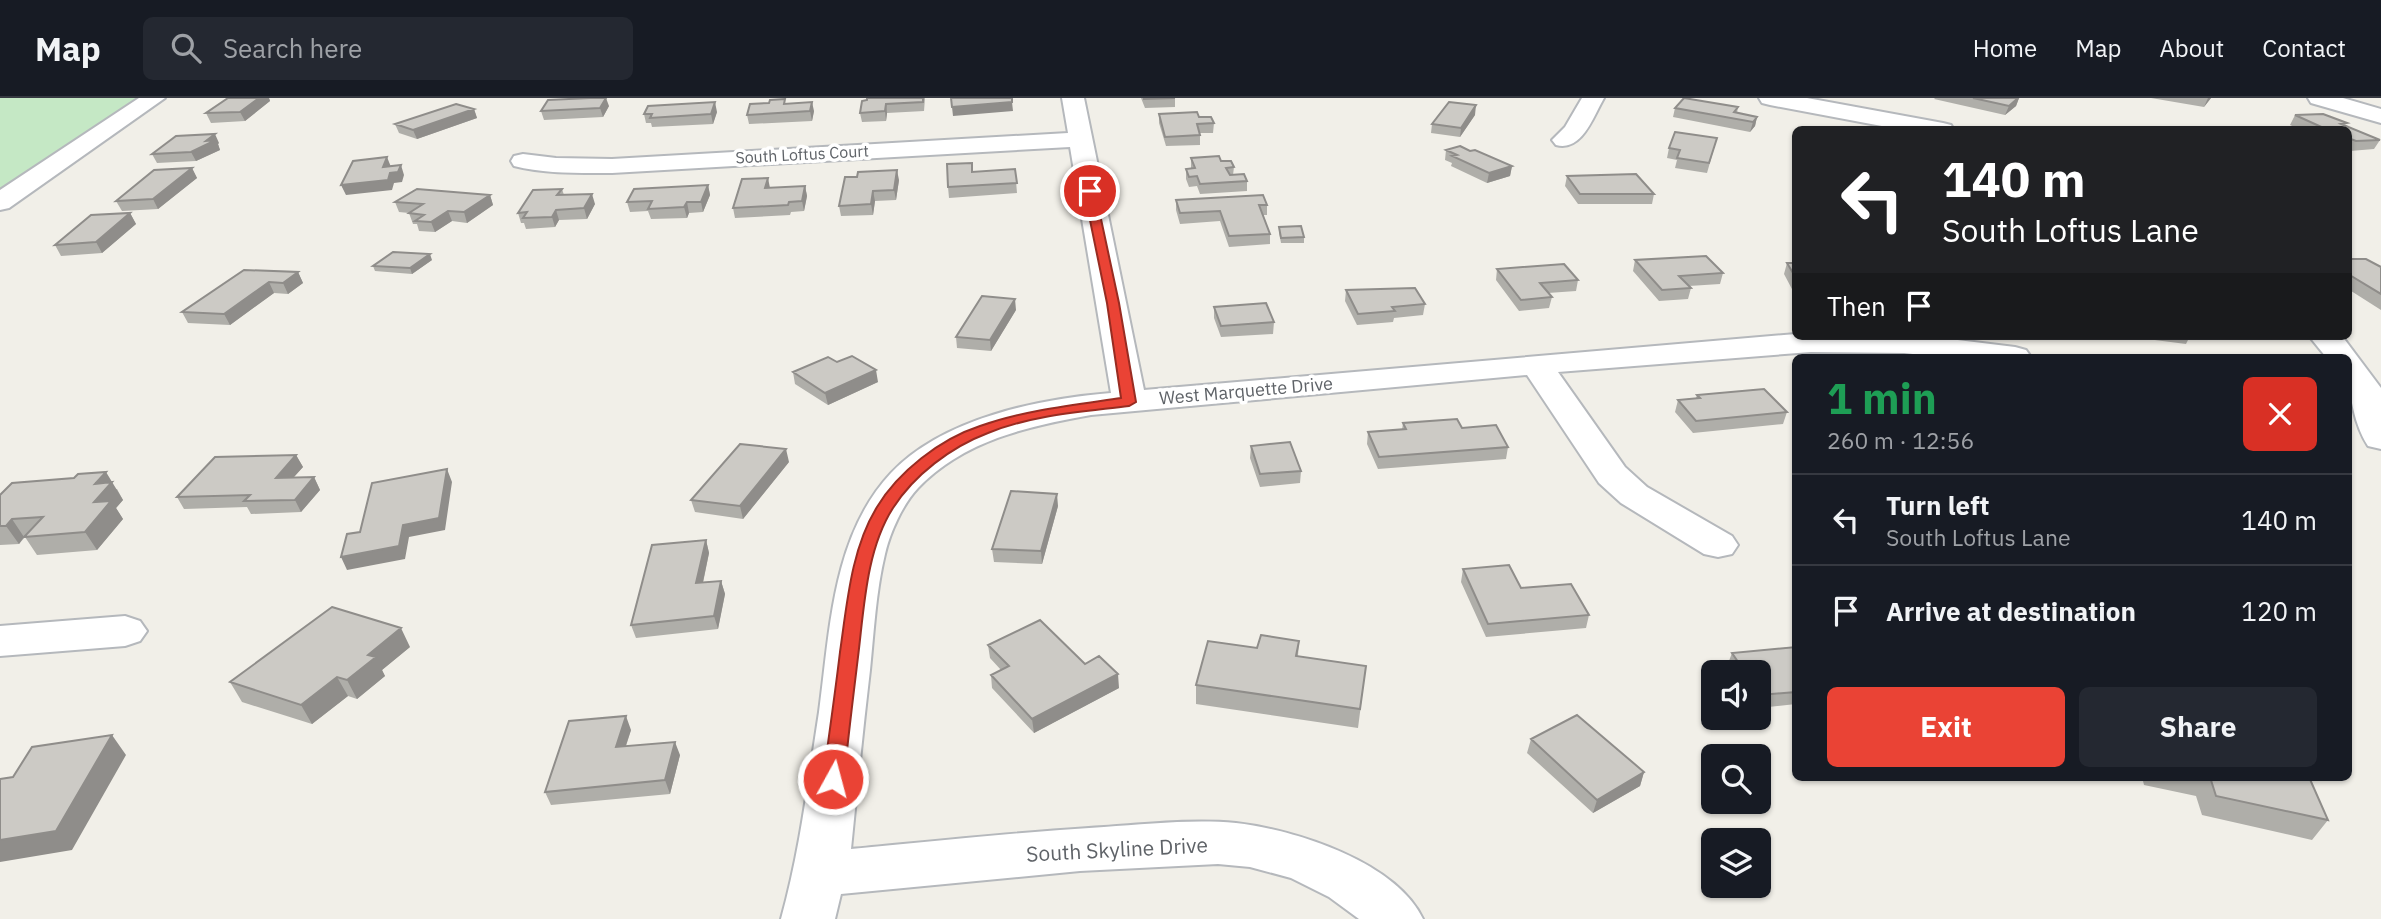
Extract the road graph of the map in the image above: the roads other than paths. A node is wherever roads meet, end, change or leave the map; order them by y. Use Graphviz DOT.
graph roads {
  1 [pos="154,98"];
  2 [pos="1073,98"];
  3 [pos="1593,98"];
  4 [pos="1770,98"];
  5 [pos="2319,98"];
  6 [pos="2381,116"];
  7 [pos="1921,126"];
  8 [pos="1080,139"];
  9 [pos="1564,140"];
  10 [pos="523,161"];
  11 [pos="0,202"];
  12 [pos="2328,340"];
  13 [pos="1991,354"];
  14 [pos="2340,354"];
  15 [pos="1536,364"];
  16 [pos="2352,370"];
  17 [pos="1129,402"];
  18 [pos="2352,433"];
  19 [pos="2381,438"];
  20 [pos="1718,545"];
  21 [pos="125,631"];
  22 [pos="0,641"];
  23 [pos="814,896"];
  24 [pos="1396,919"];
  1 -- 11 [label="street"];
  2 -- 8 [label="street"];
  3 -- 9 [label="street"];
  4 -- 7 [label="street"];
  5 -- 6 [label="street"];
  8 -- 10 [label="street, South Loftus Court"];
  8 -- 17 [label="street"];
  12 -- 14 [label="street"];
  13 -- 15 [label="street, West Marquette Drive"];
  15 -- 17 [label="street, West Marquette Drive"];
  15 -- 20 [label="street"];
  16 -- 19 [label="street"];
  17 -- 23 [label="street, West Marquette Drive"];
  18 -- 19 [label="street"];
  21 -- 22 [label="street"];
  23 -- 24 [label="street, South Skyline Drive"];
}
